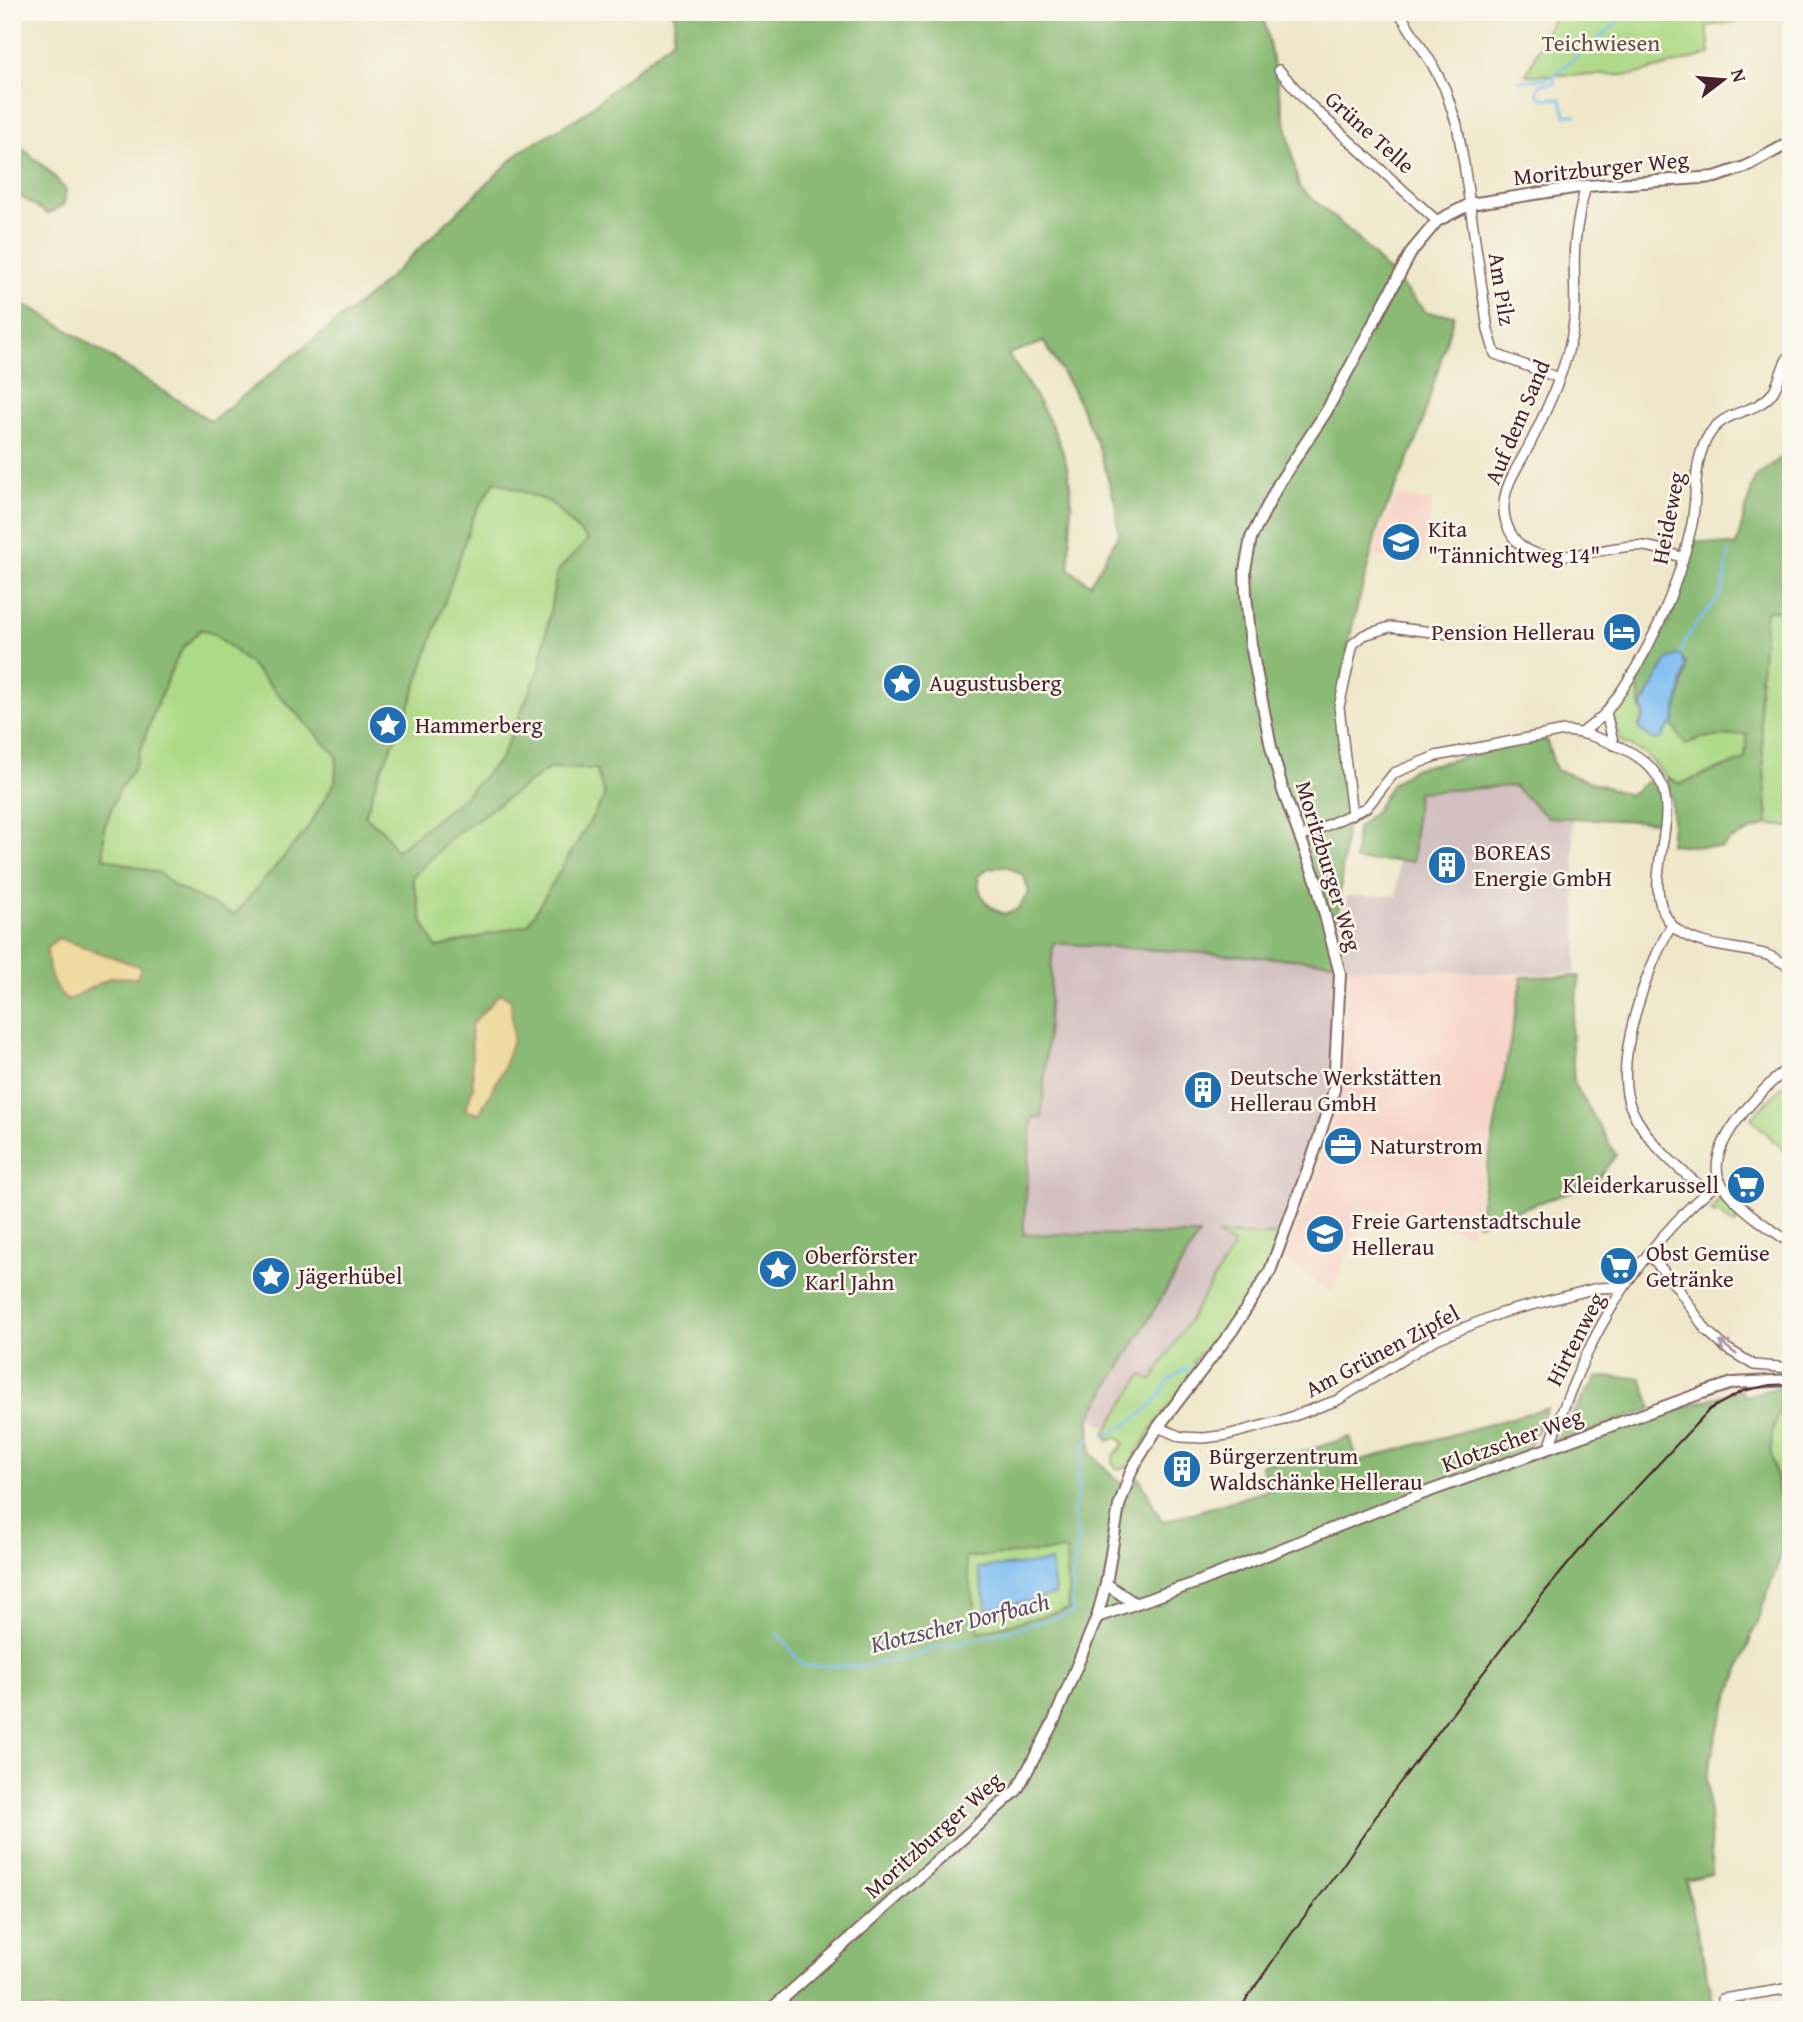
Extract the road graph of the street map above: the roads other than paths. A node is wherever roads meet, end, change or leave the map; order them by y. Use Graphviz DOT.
graph roads {
  1 [pos="1399,12"];
  2 [pos="1279,70"];
  3 [pos="1791,142"];
  4 [pos="1587,186"];
  5 [pos="1470,204"];
  6 [pos="1437,221"];
  7 [pos="1791,354"];
  8 [pos="1559,378"];
  9 [pos="1683,558"];
  10 [pos="1485,634"];
  11 [pos="1605,713"];
  12 [pos="1583,732"];
  13 [pos="1614,745"];
  14 [pos="1352,815"];
  15 [pos="1301,837"];
  16 [pos="1672,925"];
  17 [pos="1791,967"];
  18 [pos="1791,1065"];
  19 [pos="1721,1182"];
  20 [pos="1706,1191"];
  21 [pos="1788,1241"];
  22 [pos="1649,1254"];
  23 [pos="1623,1287"];
  24 [pos="1791,1368"];
  25 [pos="1791,1380"];
  26 [pos="1158,1427"];
  27 [pos="1549,1448"];
  28 [pos="1106,1584"];
  29 [pos="1134,1603"];
  30 [pos="1097,1617"];
  31 [pos="1791,1988"];
  32 [pos="770,2010"];
  33 [pos="1724,2010"];
  1 -- 5 [label="street"];
  2 -- 6 [label="street, Grüne Telle"];
  3 -- 4 [label="street, Moritzburger Weg"];
  4 -- 5 [label="street, Moritzburger Weg"];
  4 -- 8 [label="street, Auf dem Sand"];
  5 -- 6 [label="street, Moritzburger Weg"];
  5 -- 8 [label="street, Am Pilz"];
  6 -- 15 [label="street, Moritzburger Weg"];
  7 -- 9 [label="street, Heideweg"];
  8 -- 9 [label="street, Auf dem Sand"];
  9 -- 11 [label="street, Heideweg"];
  10 -- 14 [label="street"];
  11 -- 12 [label="street, Heideweg"];
  11 -- 13 [label="street"];
  12 -- 13 [label="street"];
  12 -- 14 [label="street"];
  13 -- 16 [label="street"];
  14 -- 15 [label="street"];
  15 -- 26 [label="street, Moritzburger Weg"];
  16 -- 17 [label="street"];
  16 -- 20 [label="street"];
  18 -- 19 [label="street"];
  19 -- 20 [label="street, Hirtenweg"];
  19 -- 21 [label="street"];
  20 -- 22 [label="street, Hirtenweg"];
  22 -- 23 [label="street, Hirtenweg"];
  24 -- 22 [label="street, one-way"];
  23 -- 26 [label="street, Am Grünen Zipfel"];
  23 -- 27 [label="street, Hirtenweg"];
  25 -- 27 [label="street, Klotzscher Weg"];
  26 -- 28 [label="street, Moritzburger Weg"];
  27 -- 29 [label="street, Klotzscher Weg"];
  28 -- 29 [label="street"];
  28 -- 30 [label="street, Moritzburger Weg"];
  29 -- 30 [label="street, Klotzscher Weg"];
  30 -- 32 [label="street, Moritzburger Weg"];
  31 -- 33 [label="street"];
}
